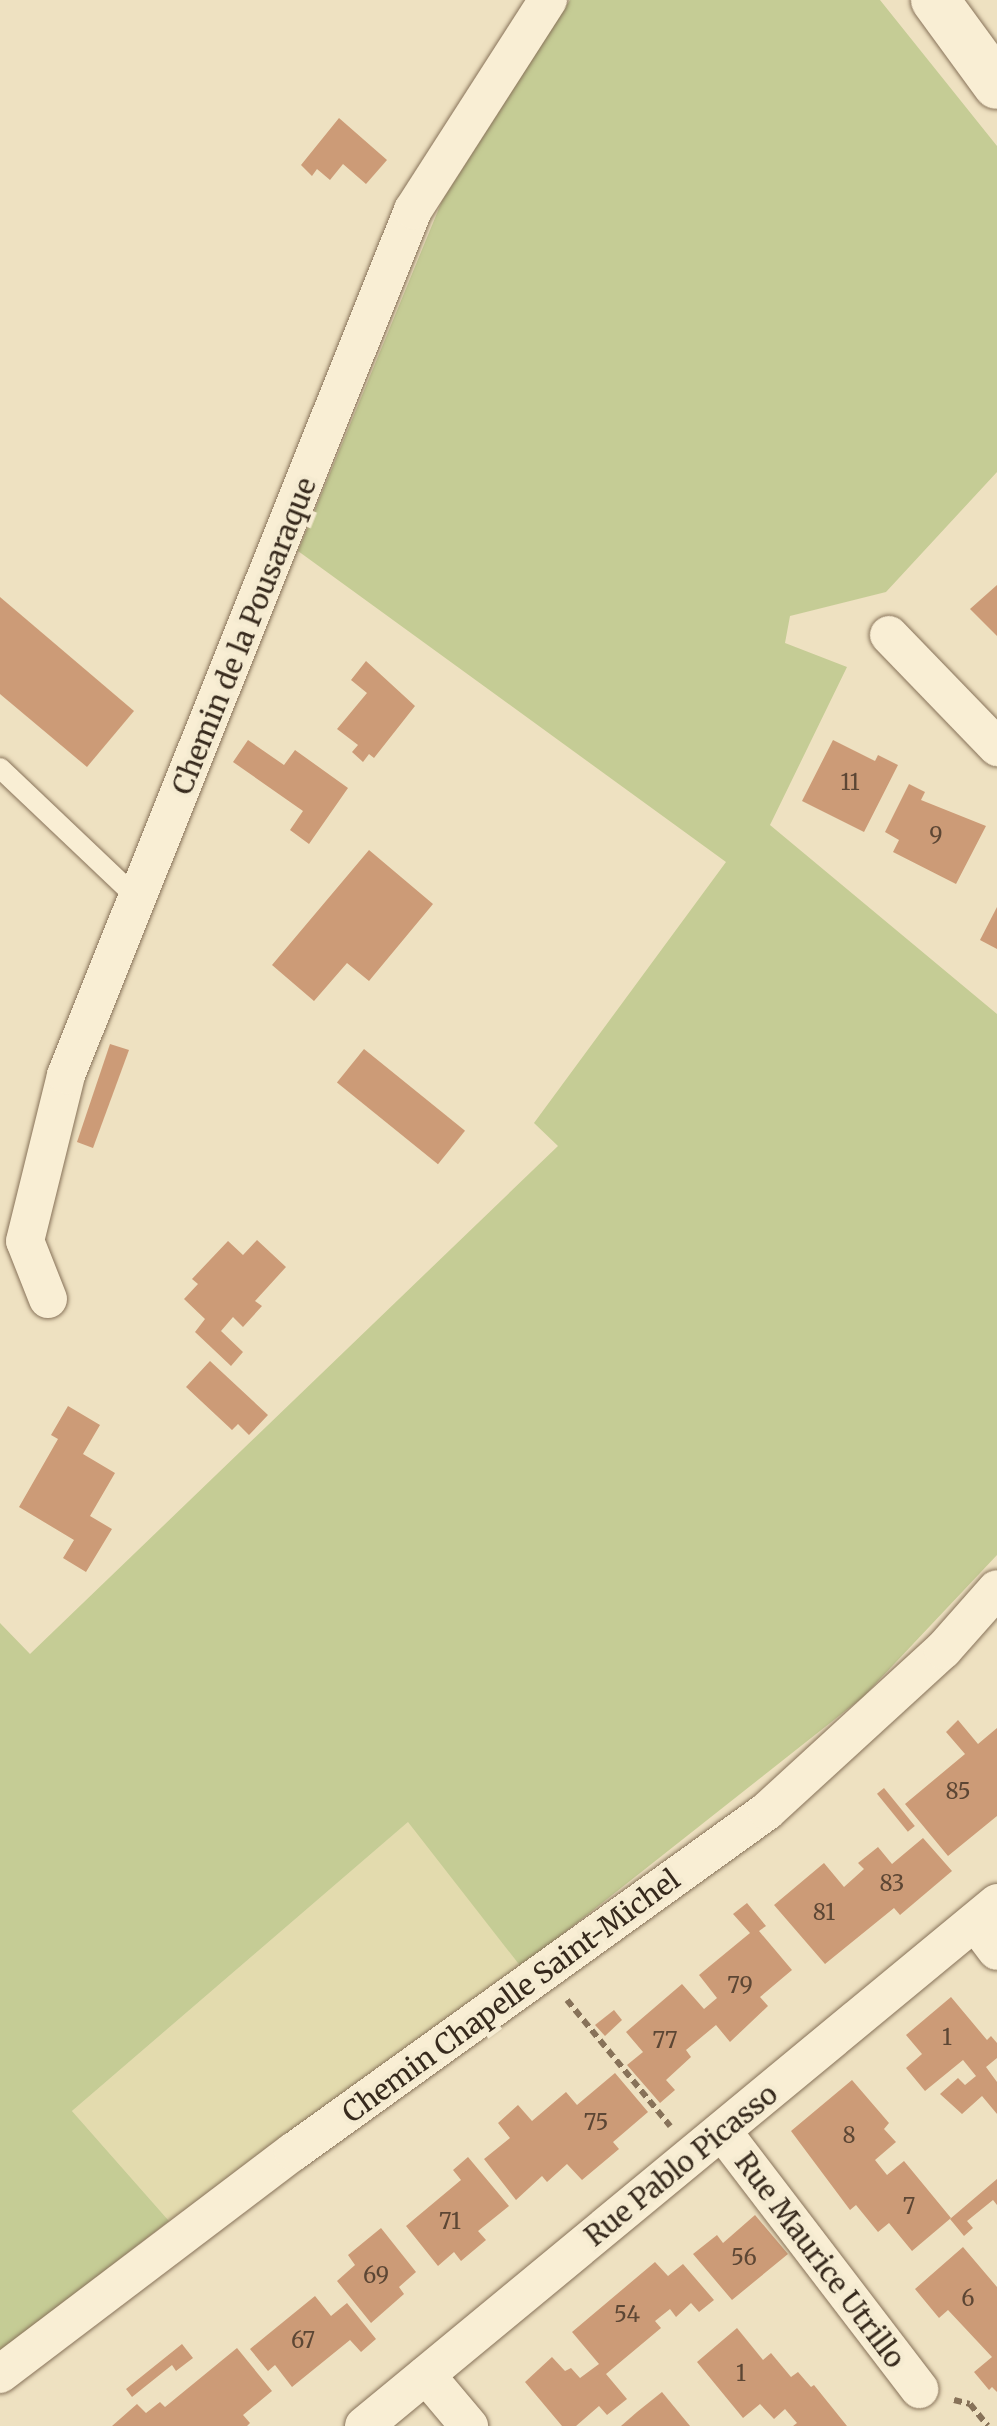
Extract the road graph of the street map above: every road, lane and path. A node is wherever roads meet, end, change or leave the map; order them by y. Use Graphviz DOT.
graph roads {
  1 [pos="548,0"];
  2 [pos="935,0"];
  3 [pos="997,85"];
  4 [pos="889,635"];
  5 [pos="997,748"];
  6 [pos="0,768"];
  7 [pos="138,899"];
  8 [pos="48,1299"];
  9 [pos="997,1589"];
  10 [pos="990,1925"];
  11 [pos="544,1972"];
  12 [pos="707,2143"];
  13 [pos="0,2374"];
  14 [pos="426,2375"];
  15 [pos="919,2389"];
  16 [pos="364,2426"];
  17 [pos="469,2426"];
  1 -- 7 [label="street, Chemin de la Pousaraque"];
  2 -- 3 [label="street"];
  4 -- 5 [label="street"];
  6 -- 7 [label="lane"];
  7 -- 8 [label="street, Chemin de la Pousaraque"];
  9 -- 11 [label="street, Chemin Chapelle Saint-Michel"];
  10 -- 12 [label="street, Rue Pablo Picasso"];
  11 -- 12 [label="path"];
  11 -- 13 [label="street, Chemin Chapelle Saint-Michel"];
  12 -- 14 [label="street, Rue Pablo Picasso"];
  12 -- 15 [label="street, Rue Maurice Utrillo"];
  14 -- 16 [label="street, Rue Pablo Picasso"];
  14 -- 17 [label="street"];
}
